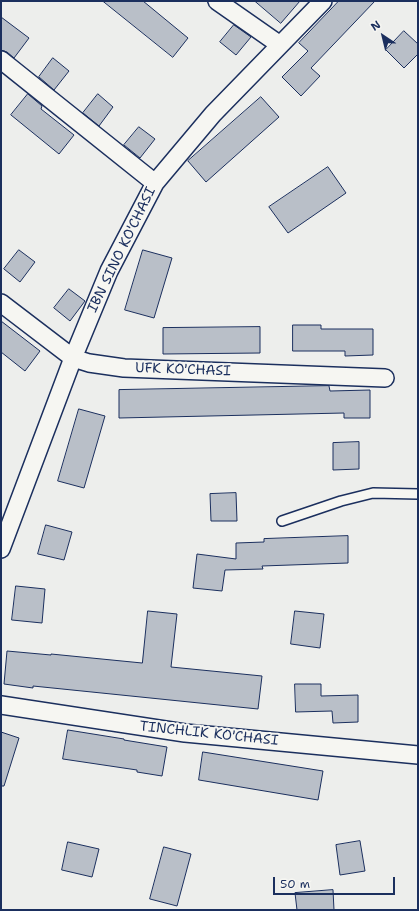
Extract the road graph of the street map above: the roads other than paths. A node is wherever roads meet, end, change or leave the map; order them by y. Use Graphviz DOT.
graph roads {
  1 [pos="217,1"];
  2 [pos="323,1"];
  3 [pos="280,45"];
  4 [pos="1,60"];
  5 [pos="155,183"];
  6 [pos="1,302"];
  7 [pos="73,358"];
  8 [pos="385,378"];
  9 [pos="418,494"];
  10 [pos="282,521"];
  11 [pos="1,549"];
  12 [pos="1,705"];
  13 [pos="418,755"];
  1 -- 3 [label="street"];
  2 -- 3 [label="street, IBN SINO KO'CHASI"];
  3 -- 5 [label="street, IBN SINO KO'CHASI"];
  4 -- 5 [label="street"];
  5 -- 7 [label="street, IBN SINO KO'CHASI"];
  6 -- 7 [label="street, UFK KO'CHASI"];
  7 -- 8 [label="street, UFK KO'CHASI"];
  7 -- 11 [label="street, IBN SINO KO'CHASI"];
  9 -- 10 [label="lane"];
  12 -- 13 [label="street, TINCHLIK KO'CHASI"];
}
